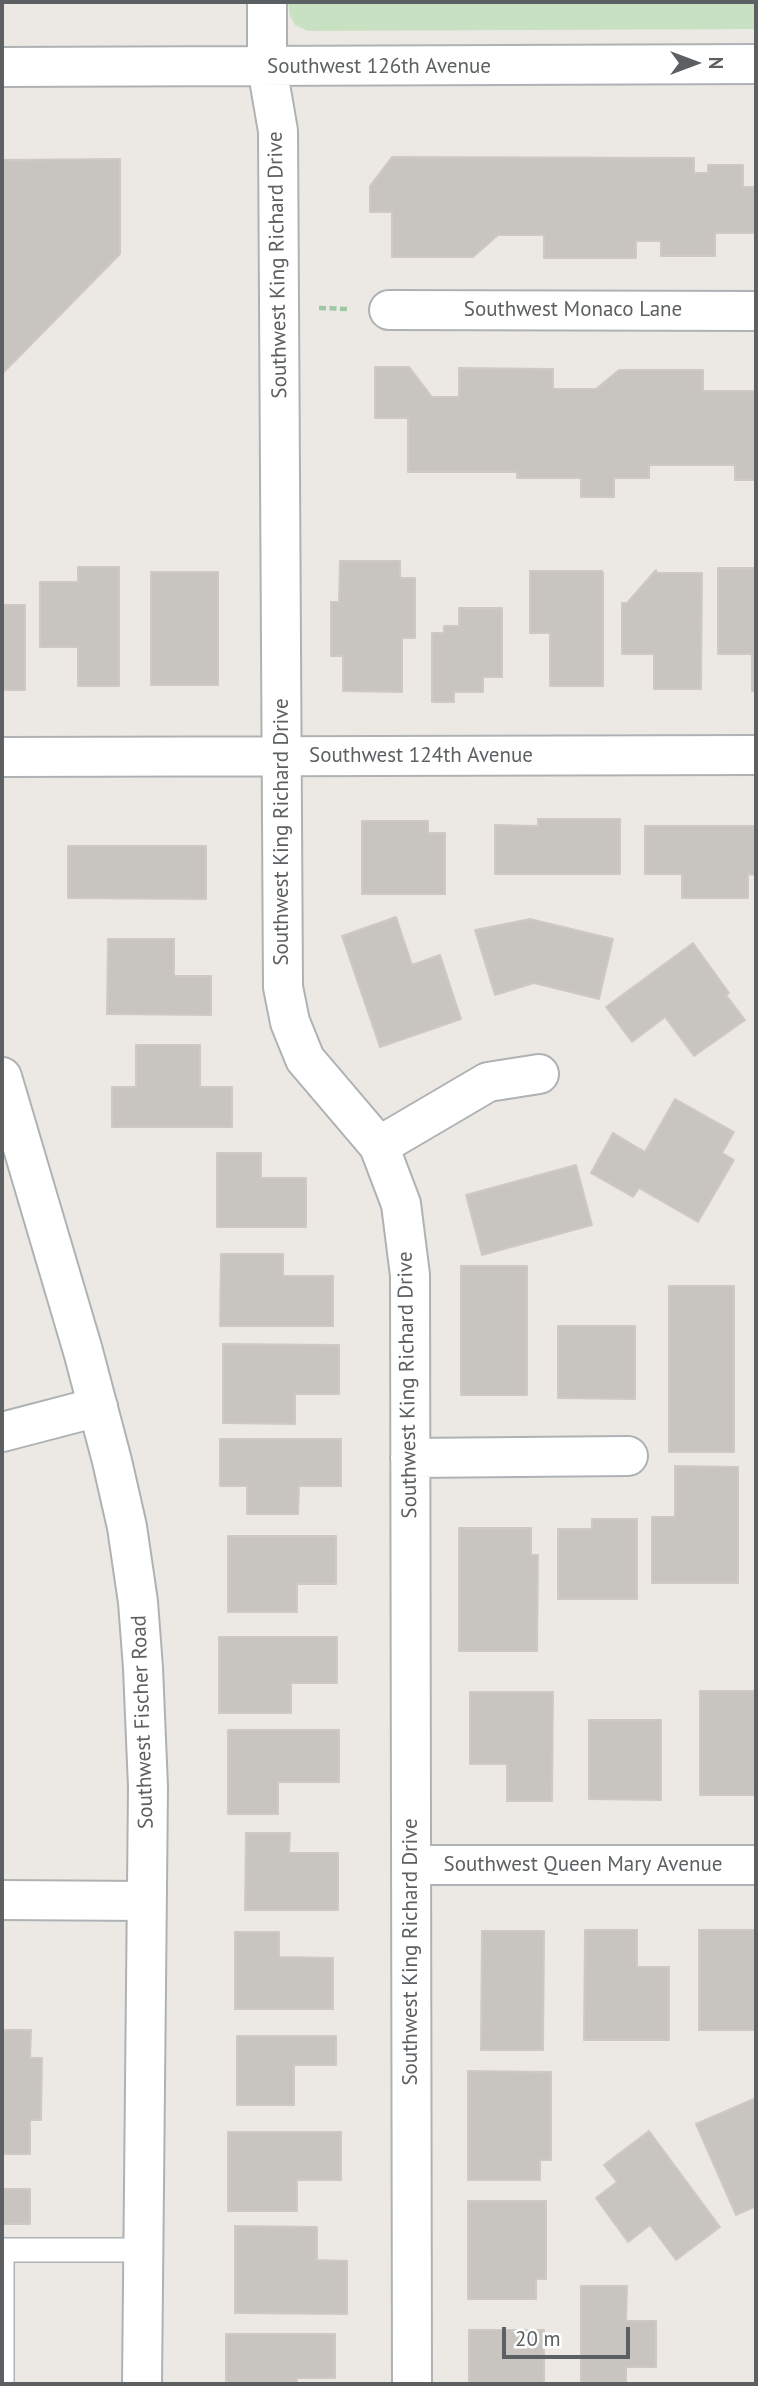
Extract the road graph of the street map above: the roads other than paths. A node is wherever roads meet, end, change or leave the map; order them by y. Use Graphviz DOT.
graph roads {
  1 [pos="267,2"];
  2 [pos="756,64"];
  3 [pos="2,67"];
  4 [pos="267,67"];
  5 [pos="389,310"];
  6 [pos="756,311"];
  7 [pos="756,755"];
  8 [pos="281,756"];
  9 [pos="2,757"];
  10 [pos="539,1074"];
  11 [pos="2,1077"];
  12 [pos="379,1146"];
  13 [pos="98,1408"];
  14 [pos="2,1432"];
  15 [pos="628,1456"];
  16 [pos="410,1458"];
  17 [pos="411,1865"];
  18 [pos="756,1865"];
  19 [pos="2,1900"];
  20 [pos="146,1901"];
  21 [pos="2,2250"];
  22 [pos="143,2250"];
  23 [pos="2,2384"];
  24 [pos="142,2384"];
  25 [pos="412,2384"];
  1 -- 4 [label="street, Southwest King Richard Drive"];
  2 -- 4 [label="street, Southwest 126th Avenue"];
  3 -- 4 [label="street, Southwest 126th Avenue"];
  4 -- 8 [label="street, Southwest King Richard Drive"];
  5 -- 6 [label="street, Southwest Monaco Lane"];
  7 -- 8 [label="street, Southwest 124th Avenue"];
  8 -- 9 [label="street, Southwest 124th Avenue"];
  8 -- 12 [label="street, Southwest King Richard Drive"];
  10 -- 12 [label="street"];
  11 -- 13 [label="street, Southwest Fischer Road"];
  12 -- 16 [label="street, Southwest King Richard Drive"];
  13 -- 14 [label="street"];
  13 -- 20 [label="street, Southwest Fischer Road"];
  15 -- 16 [label="street"];
  16 -- 17 [label="street, Southwest King Richard Drive"];
  17 -- 18 [label="street, Southwest Queen Mary Avenue"];
  17 -- 25 [label="street, Southwest King Richard Drive"];
  19 -- 20 [label="street"];
  20 -- 22 [label="street, Southwest Fischer Road"];
  21 -- 22 [label="lane"];
  21 -- 23 [label="lane"];
  22 -- 24 [label="street, Southwest Fischer Road"];
}
